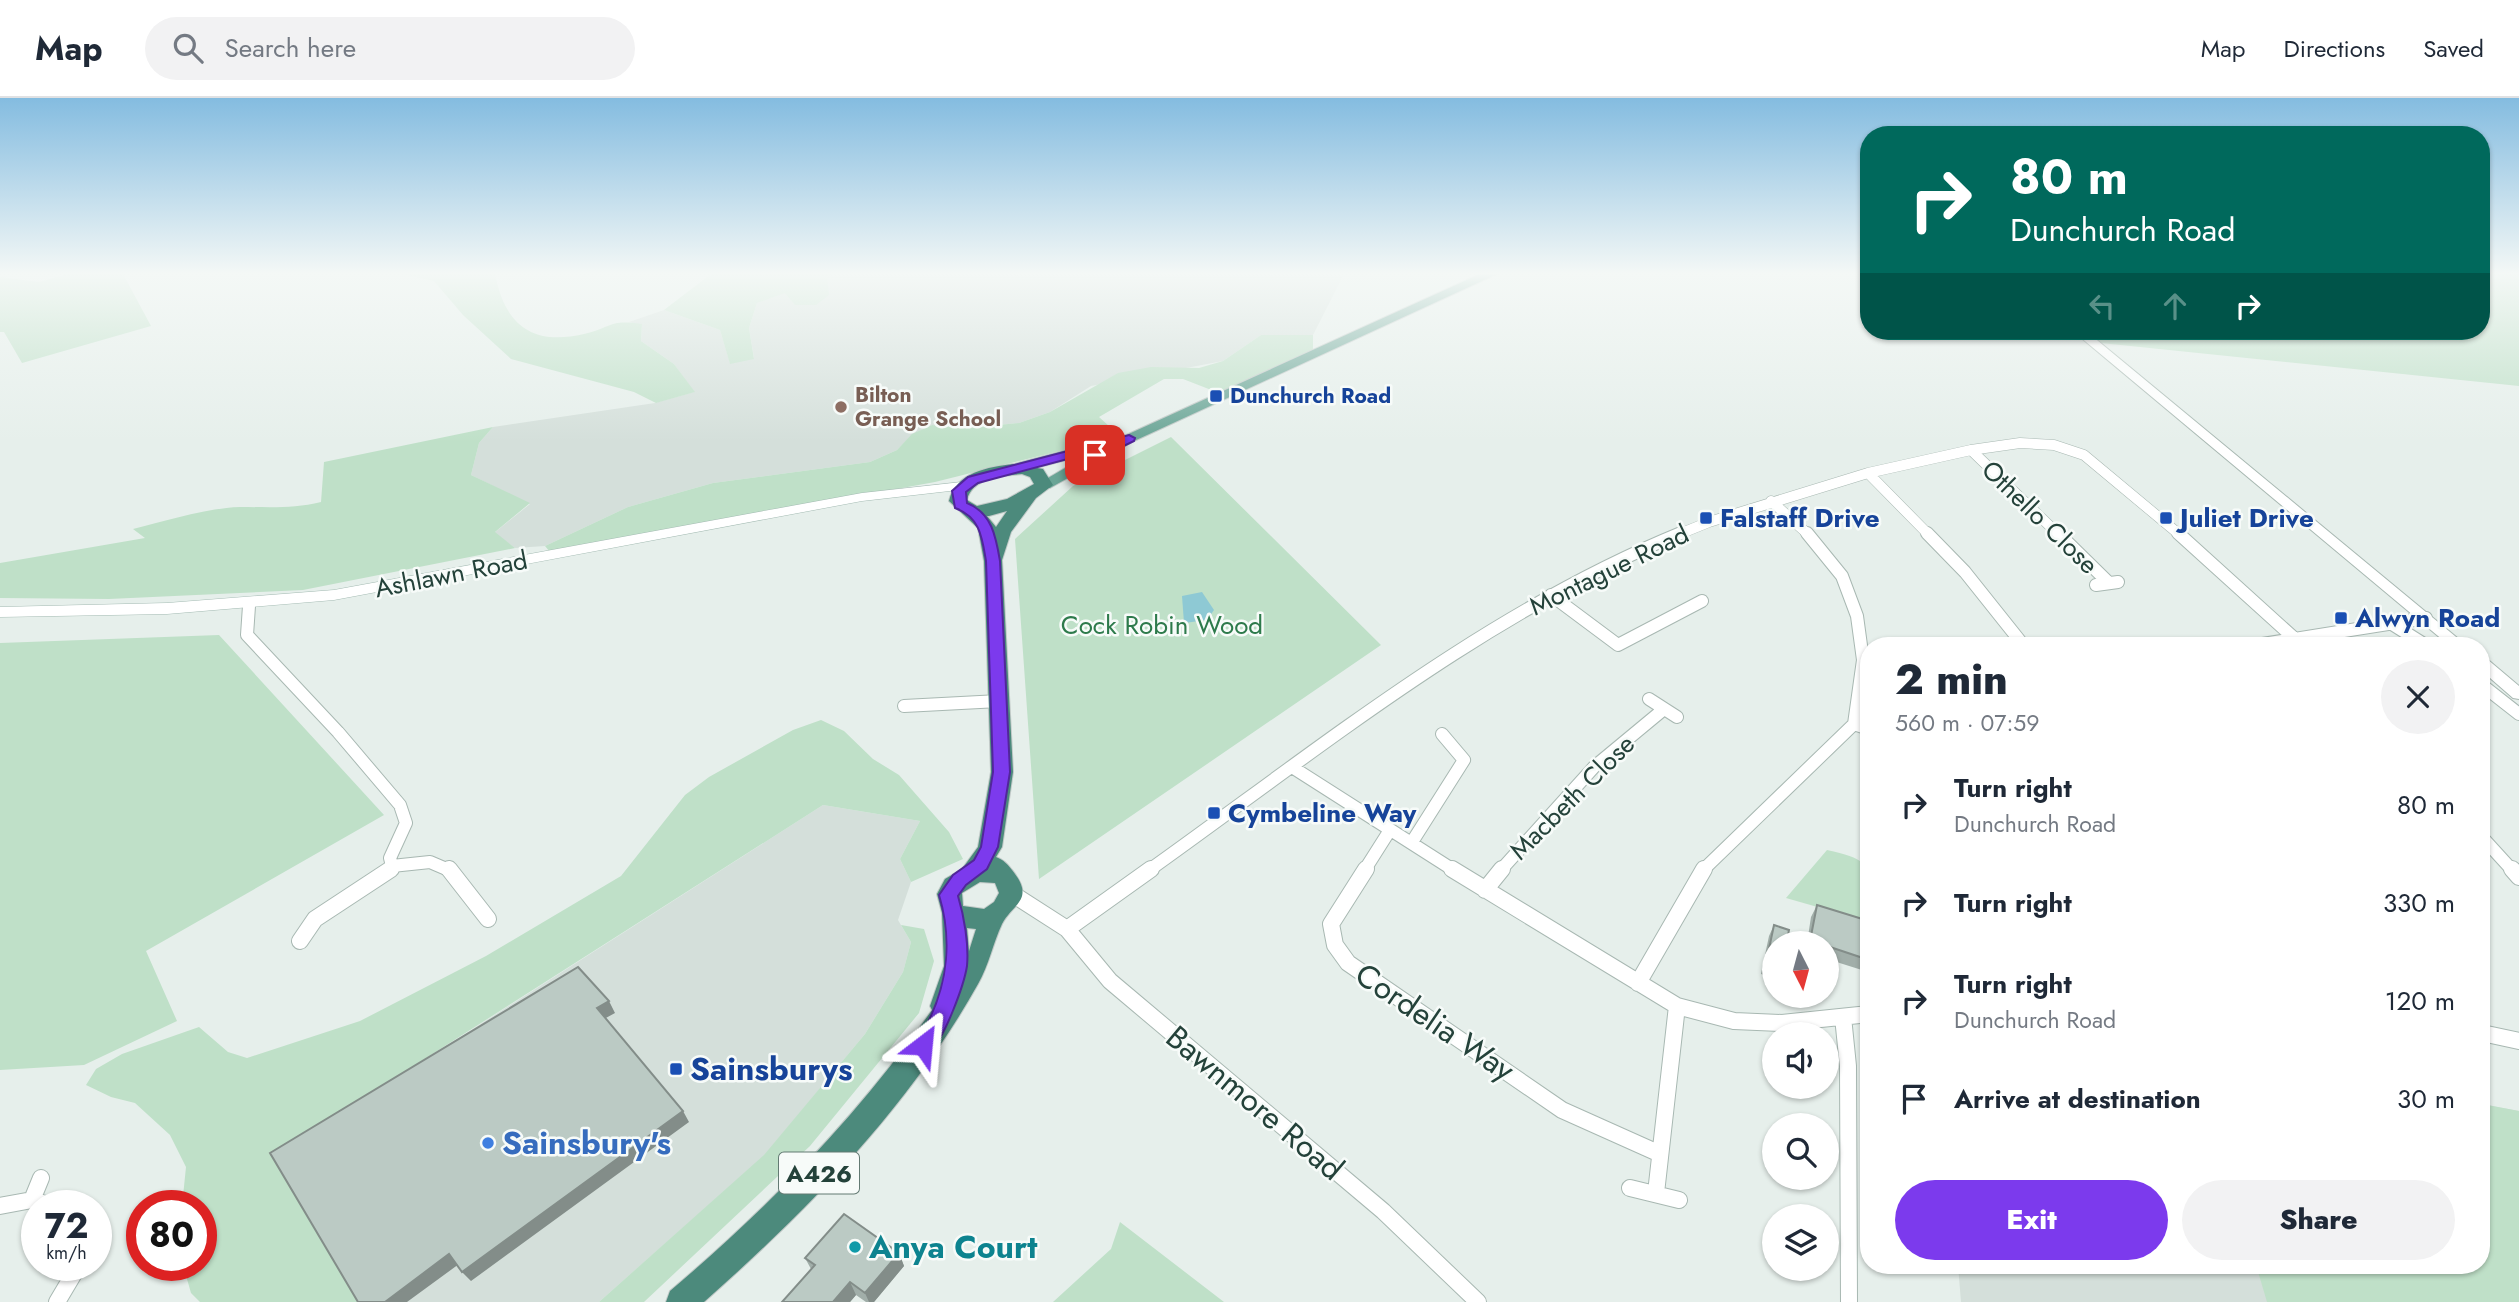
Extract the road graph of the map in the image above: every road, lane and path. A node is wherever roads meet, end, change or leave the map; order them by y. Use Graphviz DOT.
graph roads {
  1 [pos="1366,330"];
  2 [pos="2091,340"];
  3 [pos="1129,438"];
  4 [pos="1971,450"];
  5 [pos="1009,470"];
  6 [pos="1868,473"];
  7 [pos="962,486"];
  8 [pos="1037,489"];
  9 [pos="897,493"];
  10 [pos="1772,501"];
  11 [pos="965,507"];
  12 [pos="993,561"];
  13 [pos="2108,583"];
  14 [pos="1551,595"];
  15 [pos="1702,601"];
  16 [pos="249,606"];
  17 [pos="0,612"];
  18 [pos="2426,618"];
  19 [pos="2392,624"];
  20 [pos="2017,637"];
  21 [pos="2293,637"];
  22 [pos="2301,637"];
  23 [pos="2413,637"];
  24 [pos="2449,637"];
  25 [pos="1860,641"];
  26 [pos="2490,670"];
  27 [pos="1860,690"];
  28 [pos="2490,691"];
  29 [pos="2519,694"];
  30 [pos="1649,699"];
  31 [pos="999,701"];
  32 [pos="904,706"];
  33 [pos="1664,709"];
  34 [pos="2519,714"];
  35 [pos="1677,717"];
  36 [pos="1854,724"];
  37 [pos="1860,726"];
  38 [pos="1442,734"];
  39 [pos="1292,767"];
  40 [pos="1390,830"];
  41 [pos="1412,842"];
  42 [pos="2490,846"];
  43 [pos="990,847"];
  44 [pos="394,867"];
  45 [pos="971,874"];
  46 [pos="2519,877"];
  47 [pos="1485,890"];
  48 [pos="1007,900"];
  49 [pos="954,914"];
  50 [pos="488,919"];
  51 [pos="1067,929"];
  52 [pos="300,941"];
  53 [pos="1638,983"];
  54 [pos="1677,1006"];
  55 [pos="1860,1015"];
  56 [pos="1843,1017"];
  57 [pos="936,1025"];
  58 [pos="2490,1035"];
  59 [pos="2519,1041"];
  60 [pos="1658,1153"];
  61 [pos="41,1178"];
  62 [pos="1630,1188"];
  63 [pos="36,1190"];
  64 [pos="1656,1193"];
  65 [pos="1679,1200"];
  66 [pos="21,1202"];
  67 [pos="0,1206"];
  68 [pos="69,1281"];
  69 [pos="57,1302"];
  70 [pos="681,1302"];
  71 [pos="1478,1302"];
  72 [pos="1849,1302"];
  1 -- 3 [label="main road, A426"];
  2 -- 18 [label="street"];
  3 -- 5 [label="main road"];
  3 -- 8 [label="main road, A426"];
  4 -- 6 [label="street, Montague Road"];
  4 -- 13 [label="street, Othello Close"];
  4 -- 21 [label="street, Montague Road"];
  5 -- 7 [label="highway"];
  5 -- 8 [label="highway"];
  6 -- 10 [label="street, Montague Road"];
  6 -- 20 [label="street"];
  7 -- 9 [label="main road, Ashlawn Road"];
  7 -- 11 [label="highway"];
  8 -- 11 [label="highway"];
  8 -- 12 [label="highway, A426"];
  9 -- 11 [label="main road, Ashlawn Road"];
  9 -- 16 [label="main road, Ashlawn Road"];
  10 -- 14 [label="street, Montague Road"];
  10 -- 25 [label="street"];
  11 -- 12 [label="highway, A426"];
  12 -- 31 [label="highway, A426"];
  14 -- 15 [label="street"];
  14 -- 39 [label="street, Montague Road"];
  16 -- 17 [label="main road, Ashlawn Road"];
  16 -- 44 [label="street"];
  18 -- 19 [label="street"];
  18 -- 24 [label="street"];
  19 -- 22 [label="street"];
  19 -- 23 [label="street"];
  26 -- 29 [label="street"];
  27 -- 36 [label="street"];
  28 -- 34 [label="street"];
  30 -- 33 [label="street"];
  31 -- 32 [label="street"];
  31 -- 43 [label="highway, A426"];
  33 -- 35 [label="street"];
  33 -- 47 [label="street, Macbeth Close"];
  36 -- 37 [label="street"];
  36 -- 53 [label="street"];
  38 -- 41 [label="street"];
  39 -- 40 [label="street"];
  39 -- 51 [label="street, Montague Road"];
  40 -- 41 [label="street"];
  40 -- 60 [label="street, Cordelia Way"];
  41 -- 47 [label="street"];
  42 -- 46 [label="street"];
  43 -- 45 [label="highway, A426"];
  43 -- 48 [label="highway, A426"];
  44 -- 50 [label="street"];
  44 -- 52 [label="street"];
  45 -- 48 [label="highway"];
  45 -- 49 [label="highway, A426"];
  47 -- 53 [label="street"];
  48 -- 49 [label="highway"];
  48 -- 51 [label="street, Bawnmore Road"];
  48 -- 57 [label="highway, A426"];
  49 -- 57 [label="highway, A426"];
  51 -- 71 [label="street, Bawnmore Road"];
  53 -- 54 [label="street"];
  54 -- 56 [label="street"];
  54 -- 60 [label="street"];
  55 -- 56 [label="street"];
  56 -- 72 [label="street"];
  57 -- 70 [label="highway, A426"];
  58 -- 59 [label="street"];
  60 -- 64 [label="street"];
  61 -- 63 [label="street"];
  62 -- 64 [label="street"];
  64 -- 65 [label="street"];
  66 -- 67 [label="street"];
  68 -- 69 [label="street"];
}
